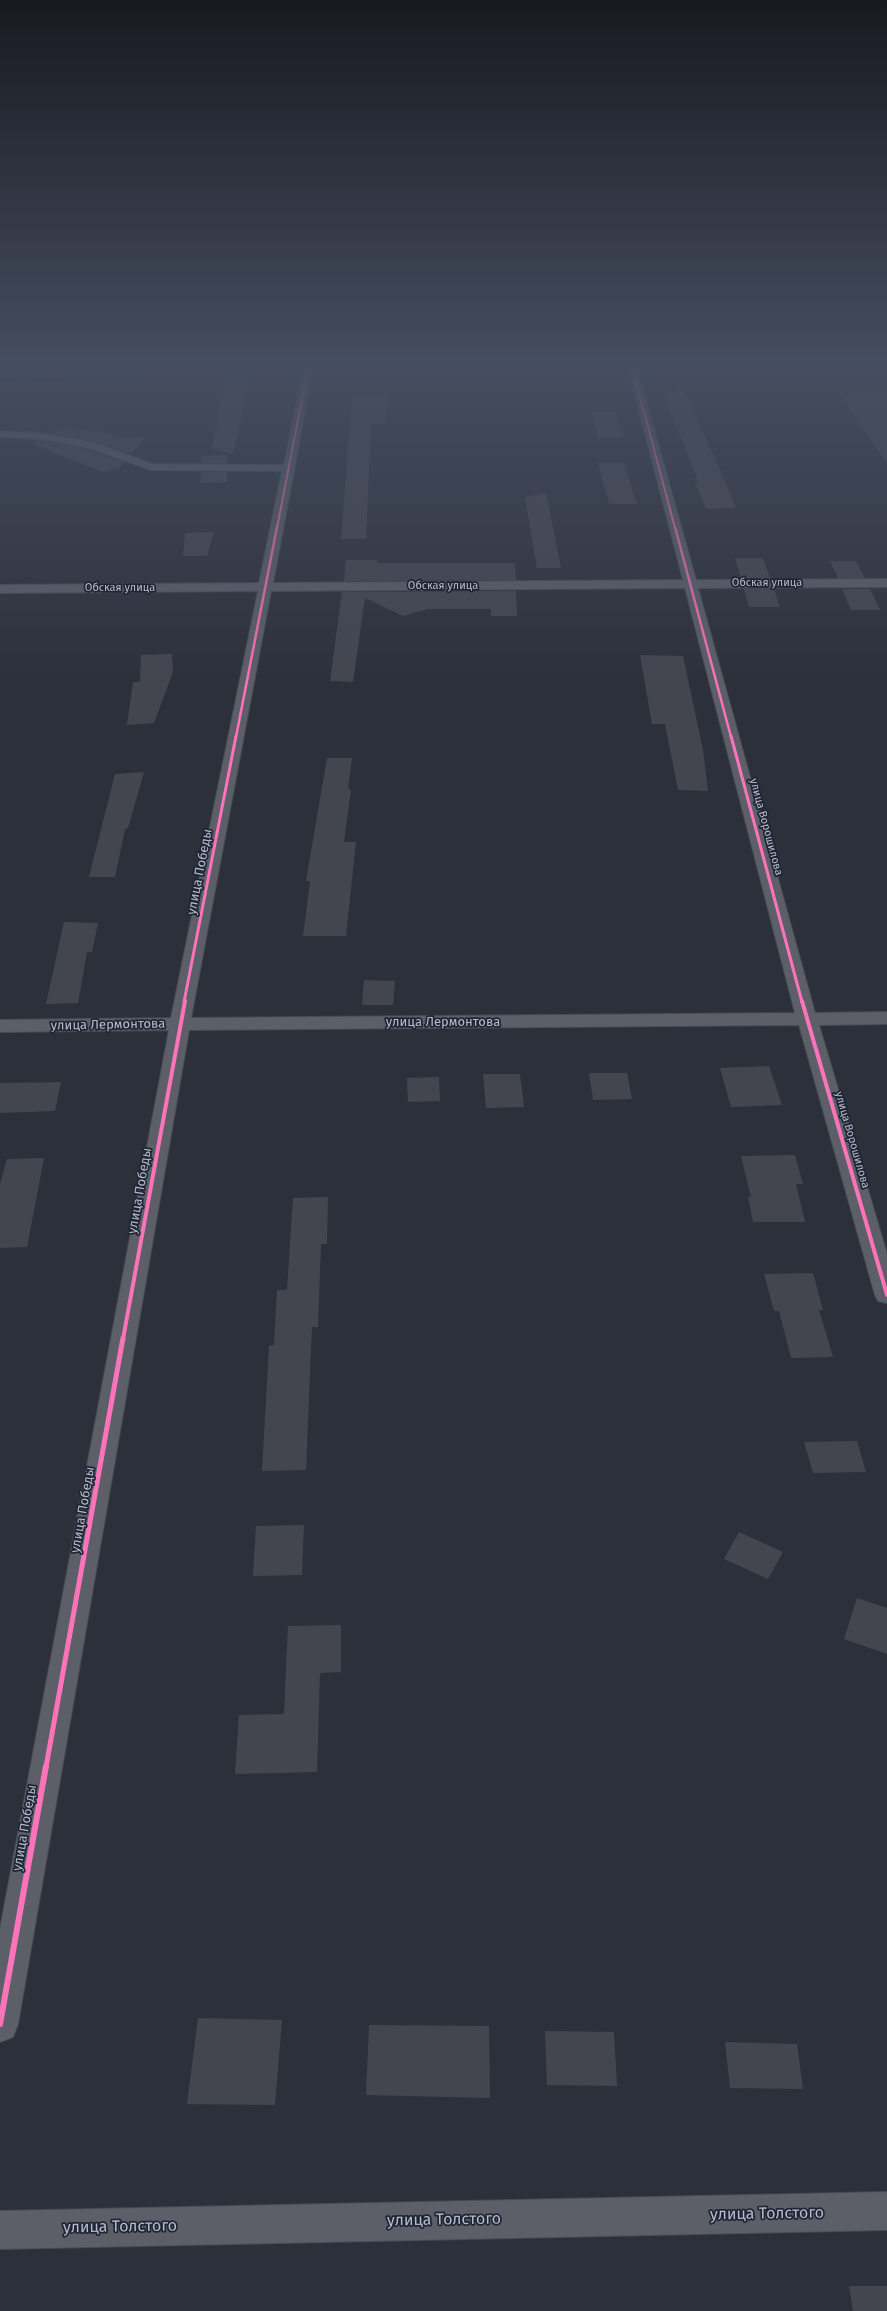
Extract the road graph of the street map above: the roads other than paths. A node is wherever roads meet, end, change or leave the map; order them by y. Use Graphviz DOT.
graph roads {
  1 [pos="287,471"];
  2 [pos="660,471"];
  3 [pos="887,583"];
  4 [pos="691,584"];
  5 [pos="265,587"];
  6 [pos="0,589"];
  7 [pos="887,1018"];
  8 [pos="807,1019"];
  9 [pos="180,1024"];
  10 [pos="0,1026"];
  11 [pos="887,1295"];
  12 [pos="0,2024"];
  13 [pos="887,2211"];
  14 [pos="0,2230"];
  1 -- 5 [label="street, улица Победы"];
  2 -- 4 [label="street, улица Ворошилова"];
  3 -- 4 [label="street, Обская улица"];
  4 -- 5 [label="street, Обская улица"];
  4 -- 8 [label="street, улица Ворошилова"];
  5 -- 6 [label="street, Обская улица"];
  5 -- 9 [label="street, улица Победы"];
  7 -- 8 [label="street, улица Лермонтова"];
  8 -- 9 [label="street, улица Лермонтова"];
  8 -- 11 [label="street, улица Ворошилова"];
  9 -- 10 [label="street, улица Лермонтова"];
  9 -- 12 [label="street, улица Победы"];
  13 -- 14 [label="street, улица Толстого"];
}
